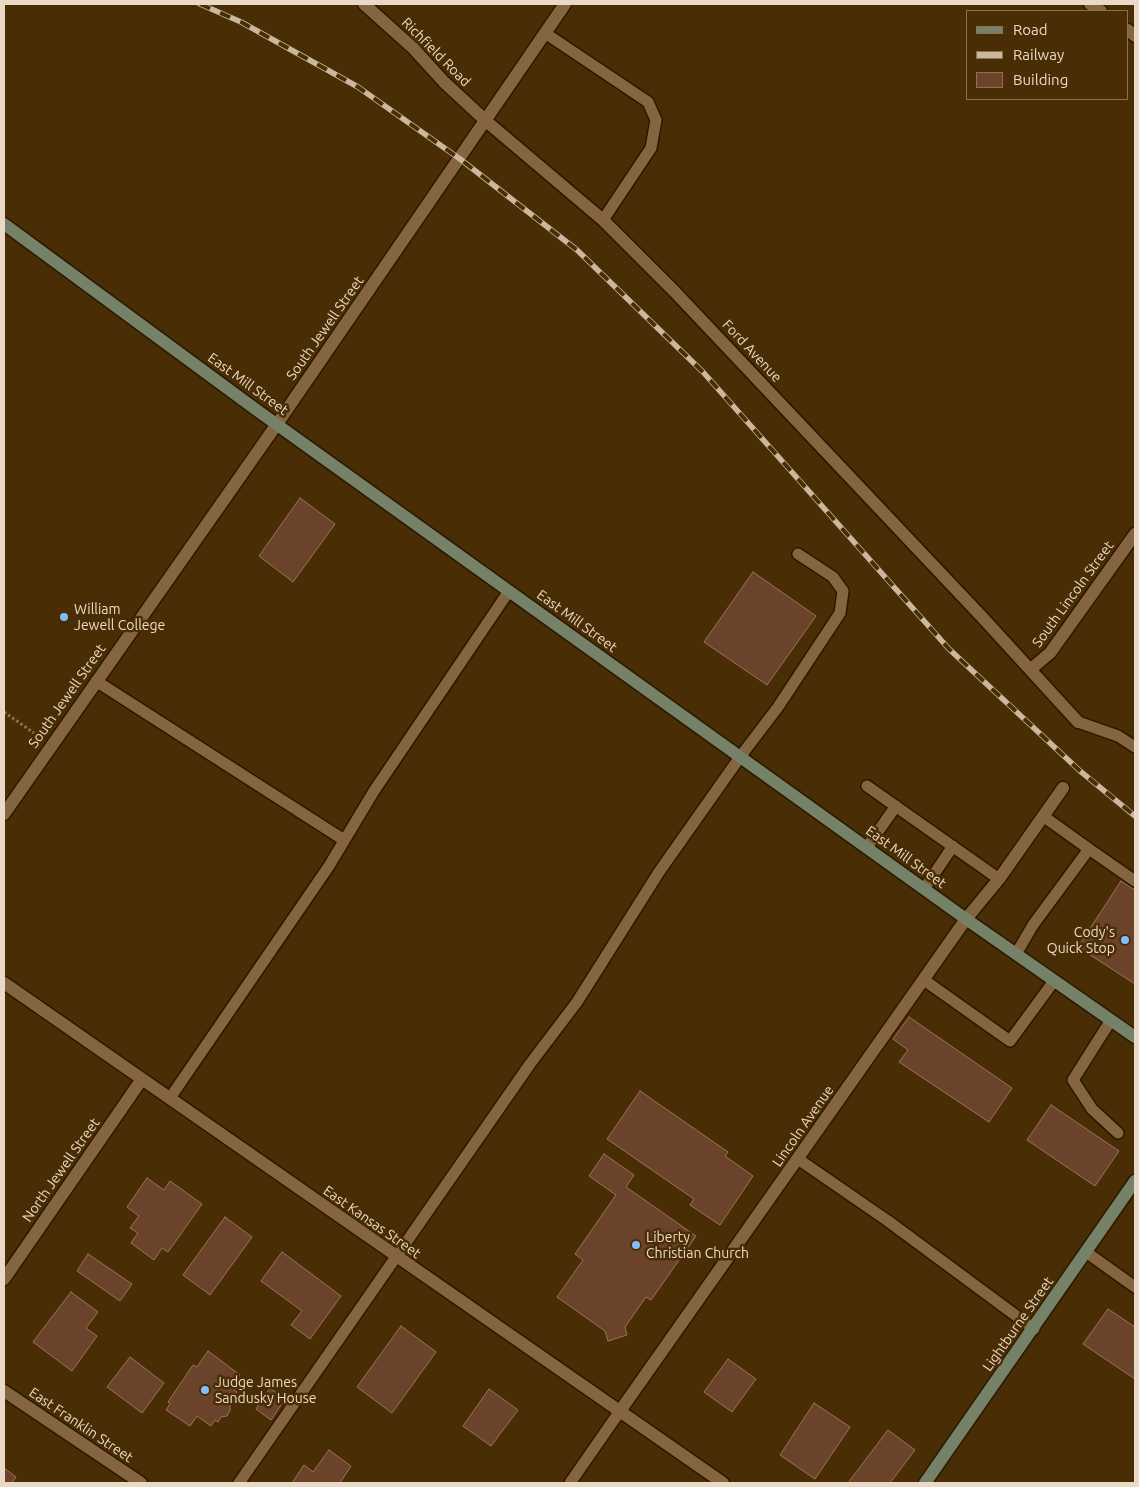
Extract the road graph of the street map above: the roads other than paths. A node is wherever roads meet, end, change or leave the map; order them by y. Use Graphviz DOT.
graph roads {
  1 [pos="364,4"];
  2 [pos="565,4"];
  3 [pos="545,33"];
  4 [pos="486,122"];
  5 [pos="603,220"];
  6 [pos="4,224"];
  7 [pos="278,424"];
  8 [pos="1135,534"];
  9 [pos="798,554"];
  10 [pos="509,591"];
  11 [pos="1031,669"];
  12 [pos="96,681"];
  13 [pos="1078,722"];
  14 [pos="1135,747"];
  15 [pos="740,757"];
  16 [pos="867,786"];
  17 [pos="1064,788"];
  18 [pos="896,806"];
  19 [pos="4,814"];
  20 [pos="1044,816"];
  21 [pos="344,840"];
  22 [pos="953,846"];
  23 [pos="867,848"];
  24 [pos="1089,849"];
  25 [pos="999,879"];
  26 [pos="1135,881"];
  27 [pos="924,888"];
  28 [pos="966,919"];
  29 [pos="1016,954"];
  30 [pos="924,980"];
  31 [pos="1054,981"];
  32 [pos="4,983"];
  33 [pos="1111,1020"];
  34 [pos="1135,1037"];
  35 [pos="142,1079"];
  36 [pos="170,1098"];
  37 [pos="1118,1133"];
  38 [pos="798,1159"];
  39 [pos="1135,1181"];
  40 [pos="1086,1252"];
  41 [pos="397,1258"];
  42 [pos="4,1278"];
  43 [pos="1135,1287"];
  44 [pos="1034,1329"];
  45 [pos="4,1391"];
  46 [pos="620,1412"];
  47 [pos="141,1483"];
  48 [pos="239,1483"];
  49 [pos="570,1483"];
  50 [pos="723,1483"];
  51 [pos="925,1483"];
  1 -- 4 [label="street, Richfield Road"];
  2 -- 3 [label="street, South Jewell Street"];
  3 -- 4 [label="street, South Jewell Street"];
  3 -- 5 [label="lane"];
  4 -- 5 [label="street, Ford Avenue"];
  4 -- 7 [label="street, South Jewell Street"];
  5 -- 11 [label="street, Ford Avenue"];
  6 -- 7 [label="main road, East Mill Street"];
  7 -- 10 [label="main road, East Mill Street"];
  7 -- 12 [label="street, South Jewell Street"];
  8 -- 11 [label="street, South Lincoln Street"];
  9 -- 15 [label="lane"];
  10 -- 15 [label="main road, East Mill Street"];
  10 -- 21 [label="lane"];
  11 -- 13 [label="street, Ford Avenue"];
  12 -- 19 [label="street, South Jewell Street"];
  12 -- 21 [label="lane"];
  13 -- 14 [label="lane"];
  15 -- 23 [label="main road, East Mill Street"];
  15 -- 41 [label="lane"];
  16 -- 18 [label="lane"];
  17 -- 20 [label="street, Lincoln Avenue"];
  18 -- 22 [label="lane"];
  18 -- 23 [label="lane"];
  20 -- 24 [label="lane"];
  20 -- 25 [label="street, Lincoln Avenue"];
  21 -- 36 [label="lane"];
  22 -- 25 [label="lane"];
  22 -- 27 [label="lane"];
  23 -- 27 [label="main road, East Mill Street"];
  24 -- 26 [label="lane"];
  24 -- 29 [label="lane"];
  25 -- 28 [label="street, Lincoln Avenue"];
  27 -- 28 [label="main road, East Mill Street"];
  28 -- 29 [label="main road, East Mill Street"];
  28 -- 30 [label="street, Lincoln Avenue"];
  29 -- 31 [label="main road, East Mill Street"];
  30 -- 31 [label="lane"];
  30 -- 38 [label="street, Lincoln Avenue"];
  31 -- 33 [label="main road, East Mill Street"];
  32 -- 35 [label="street, East Kansas Street"];
  33 -- 34 [label="main road, East Mill Street"];
  33 -- 37 [label="lane"];
  35 -- 36 [label="street, East Kansas Street"];
  35 -- 42 [label="street, North Jewell Street"];
  36 -- 41 [label="street, East Kansas Street"];
  38 -- 44 [label="lane"];
  38 -- 46 [label="street, Lincoln Avenue"];
  39 -- 40 [label="main road, Lightburne Street"];
  40 -- 43 [label="lane"];
  40 -- 44 [label="main road, Lightburne Street"];
  41 -- 46 [label="street, East Kansas Street"];
  41 -- 48 [label="lane"];
  44 -- 51 [label="main road, Lightburne Street"];
  45 -- 47 [label="street, East Franklin Street"];
  46 -- 49 [label="lane, Lincoln Avenue"];
  46 -- 50 [label="street, East Kansas Street"];
}
